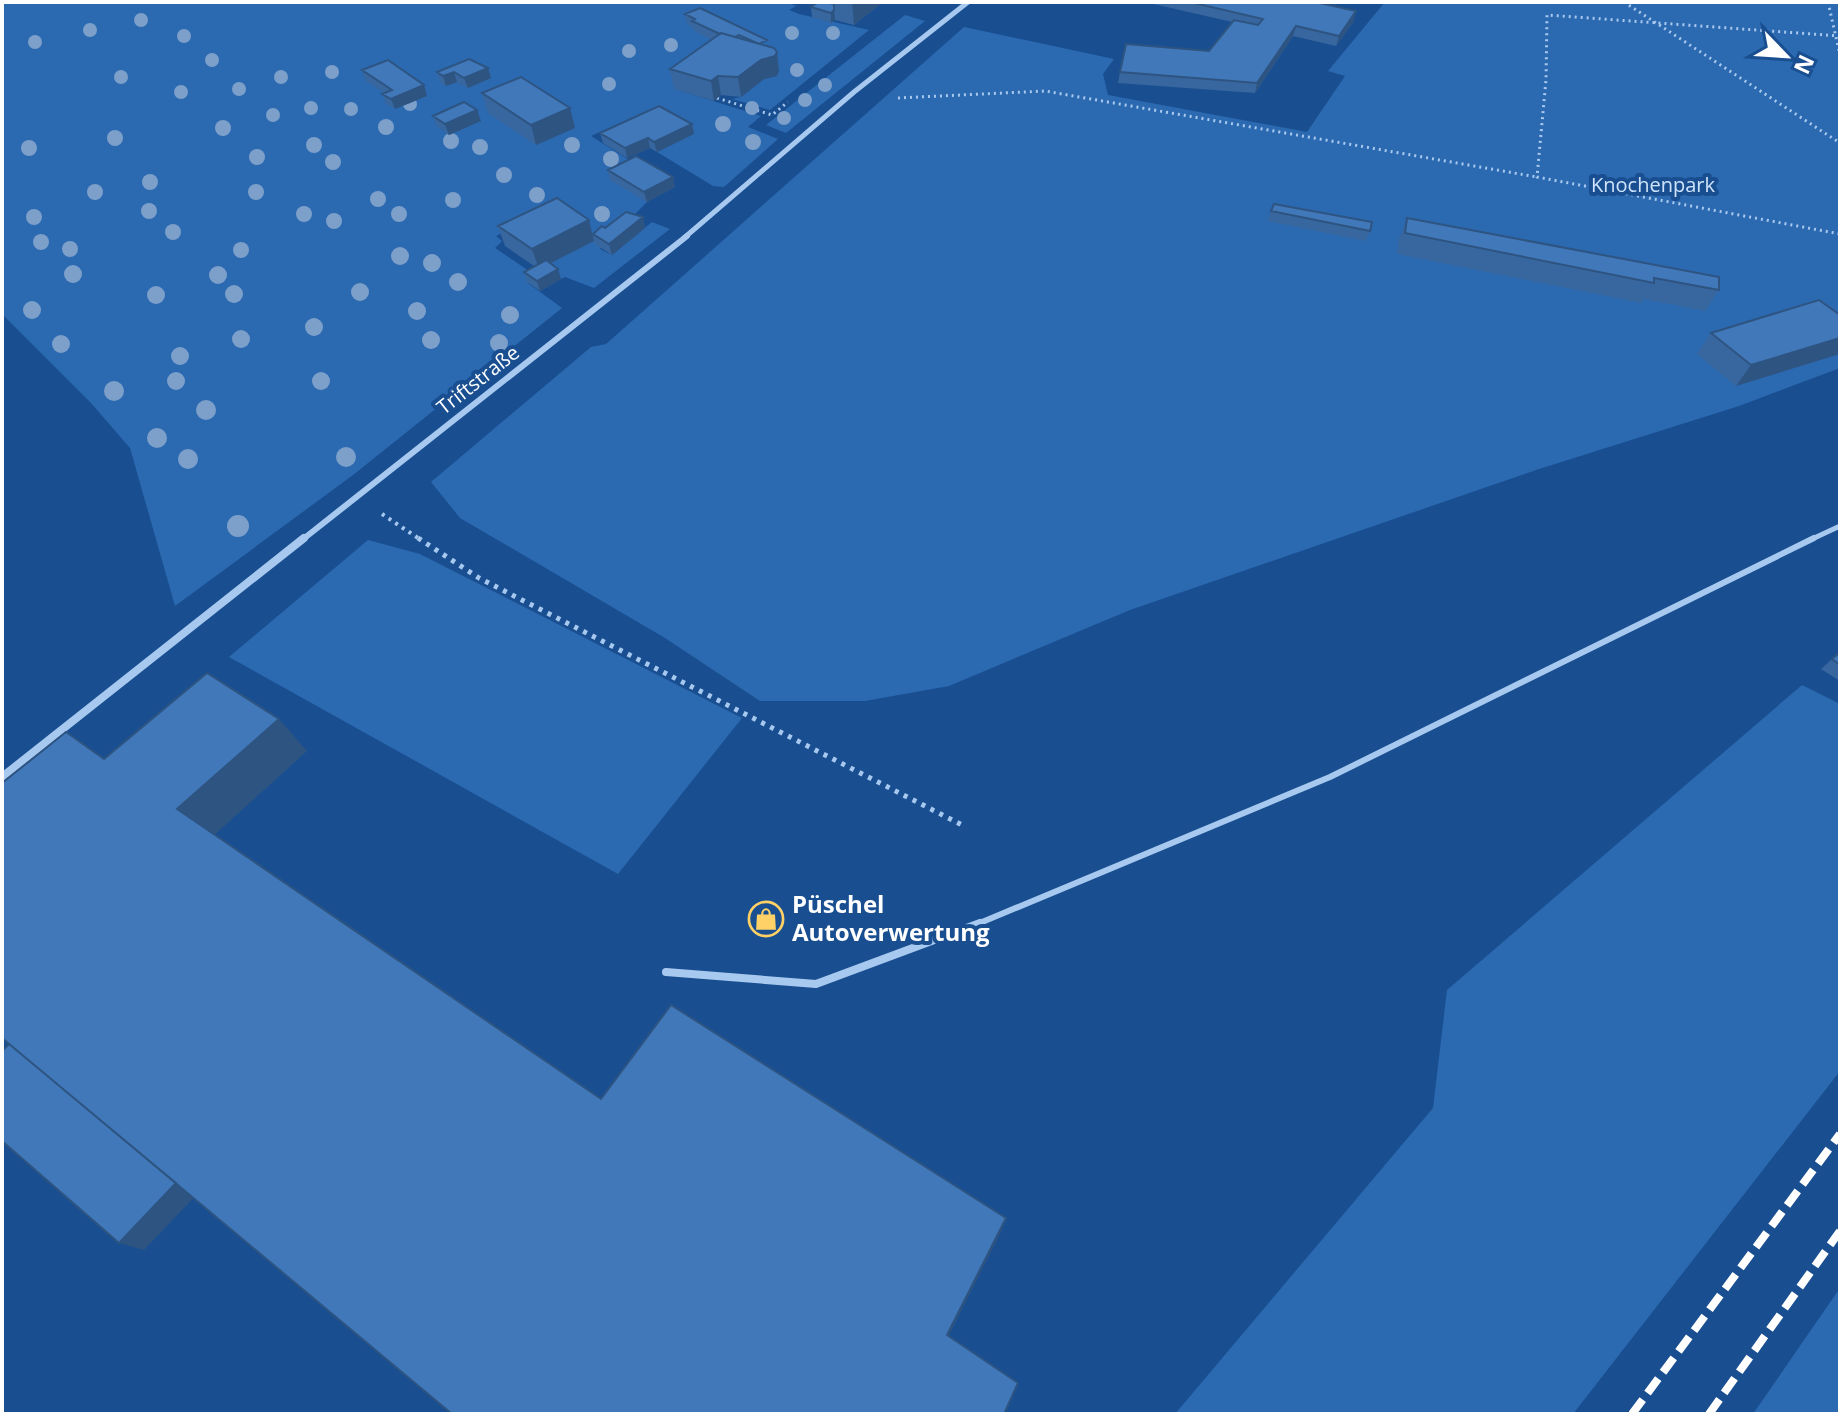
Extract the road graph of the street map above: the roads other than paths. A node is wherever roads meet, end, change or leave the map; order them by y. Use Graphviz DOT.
graph roads {
  1 [pos="968,2"];
  2 [pos="1840,526"];
  3 [pos="2,777"];
  4 [pos="666,972"];
  1 -- 3 [label="street, Triftstraße"];
  2 -- 4 [label="lane"];
}
